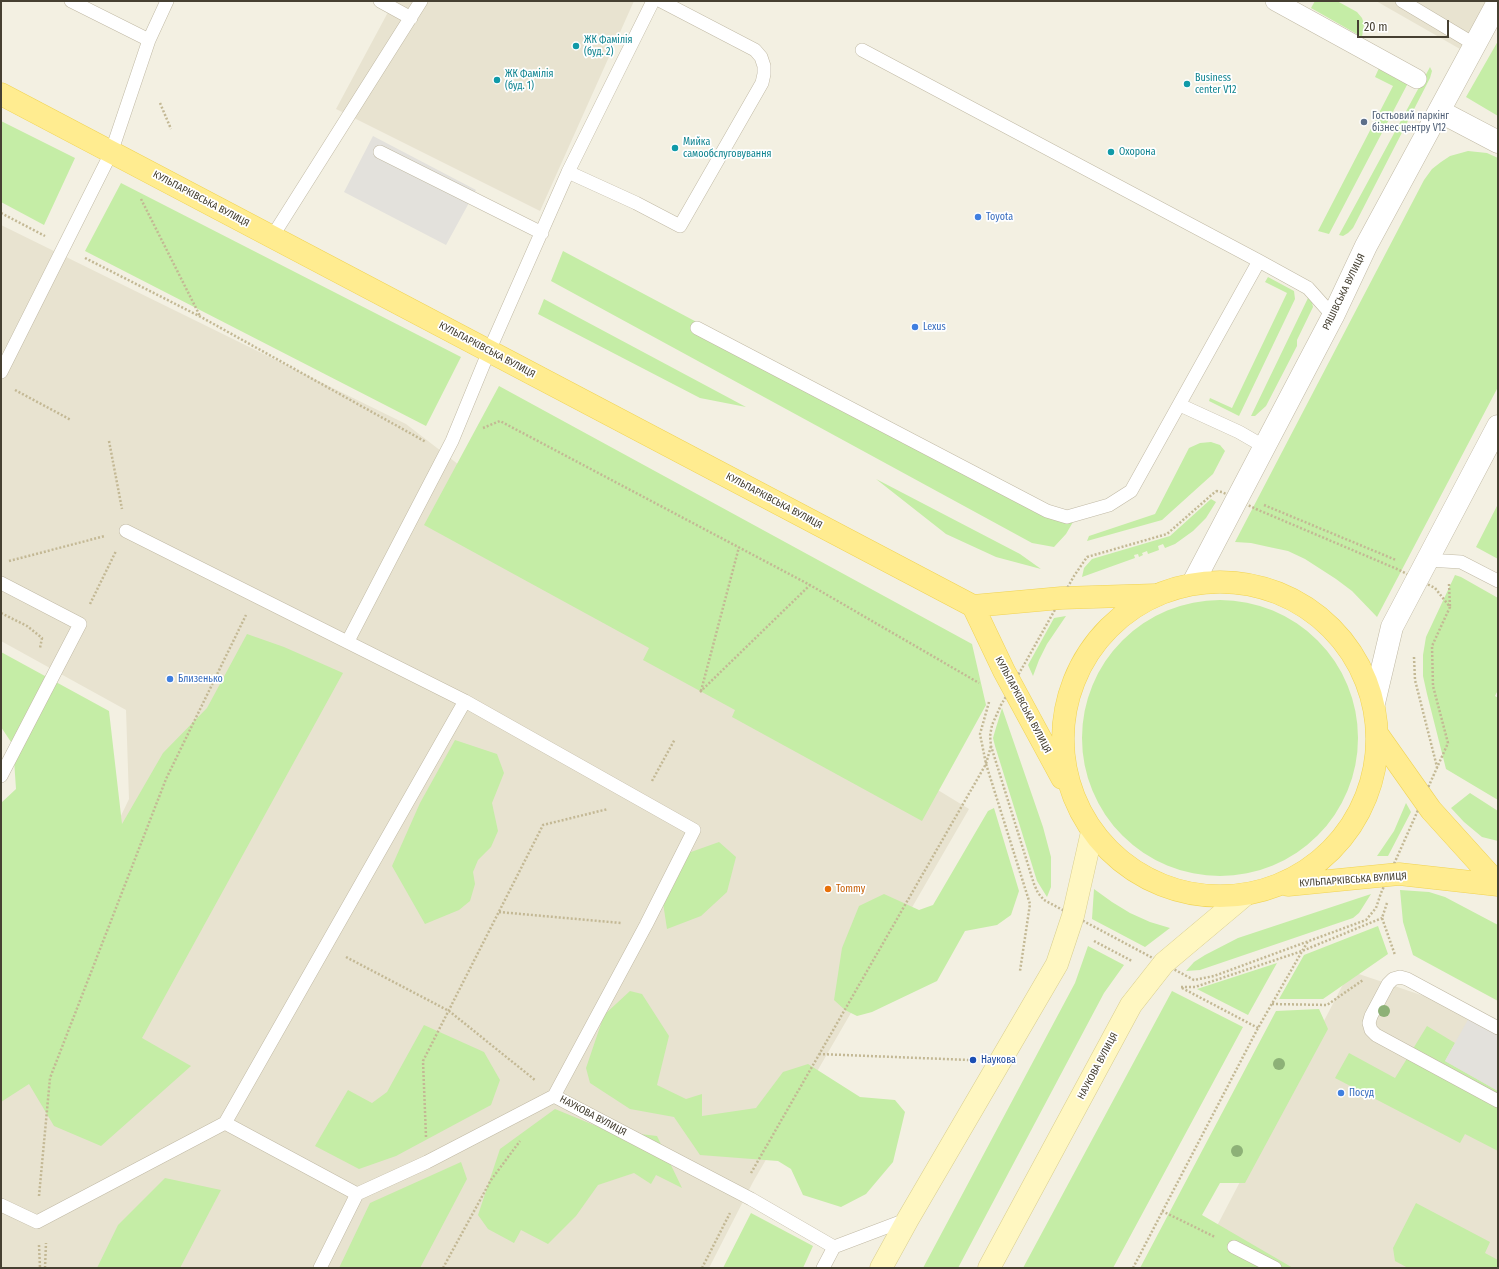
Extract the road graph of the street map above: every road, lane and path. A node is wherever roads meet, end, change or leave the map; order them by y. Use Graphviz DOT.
graph roads {
  1 [pos="71,1"];
  2 [pos="168,1"];
  3 [pos="380,1"];
  4 [pos="421,1"];
  5 [pos="653,1"];
  6 [pos="662,1"];
  7 [pos="1275,1"];
  8 [pos="1405,2"];
  9 [pos="1498,2"];
  10 [pos="411,18"];
  11 [pos="149,40"];
  12 [pos="1474,44"];
  13 [pos="862,50"];
  14 [pos="1417,79"];
  15 [pos="1,94"];
  16 [pos="160,103"];
  17 [pos="1439,110"];
  18 [pos="171,128"];
  19 [pos="1498,142"];
  20 [pos="111,152"];
  21 [pos="380,152"];
  22 [pos="568,172"];
  23 [pos="139,195"];
  24 [pos="1,213"];
  25 [pos="542,233"];
  26 [pos="272,237"];
  27 [pos="65,247"];
  28 [pos="85,258"];
  29 [pos="1259,261"];
  30 [pos="1333,316"];
  31 [pos="201,317"];
  32 [pos="697,328"];
  33 [pos="489,351"];
  34 [pos="1,372"];
  35 [pos="15,390"];
  36 [pos="1180,405"];
  37 [pos="71,420"];
  38 [pos="1498,426"];
  39 [pos="109,441"];
  40 [pos="452,441"];
  41 [pos="1265,447"];
  42 [pos="1222,492"];
  43 [pos="1258,503"];
  44 [pos="1256,510"];
  45 [pos="126,530"];
  46 [pos="739,547"];
  47 [pos="1427,560"];
  48 [pos="8,561"];
  49 [pos="1401,562"];
  50 [pos="1397,569"];
  51 [pos="1074,576"];
  52 [pos="1498,580"];
  53 [pos="1,583"];
  54 [pos="1193,583"];
  55 [pos="1449,583"];
  56 [pos="810,585"];
  57 [pos="1435,588"];
  58 [pos="1442,589"];
  59 [pos="1439,594"];
  60 [pos="1155,595"];
  61 [pos="256,596"];
  62 [pos="1061,598"];
  63 [pos="1436,600"];
  64 [pos="974,606"];
  65 [pos="1450,607"];
  66 [pos="1,613"];
  67 [pos="80,624"];
  68 [pos="348,642"];
  69 [pos="40,651"];
  70 [pos="1414,656"];
  71 [pos="980,683"];
  72 [pos="1012,686"];
  73 [pos="991,697"];
  74 [pos="465,701"];
  75 [pos="1374,703"];
  76 [pos="1001,704"];
  77 [pos="1378,735"];
  78 [pos="675,739"];
  79 [pos="991,746"];
  80 [pos="986,764"];
  81 [pos="1,776"];
  82 [pos="1423,798"];
  83 [pos="642,800"];
  84 [pos="1075,802"];
  85 [pos="1092,832"];
  86 [pos="1498,884"];
  87 [pos="1279,885"];
  88 [pos="1386,888"];
  89 [pos="1245,895"];
  90 [pos="499,912"];
  91 [pos="1074,916"];
  92 [pos="1382,918"];
  93 [pos="646,925"];
  94 [pos="1089,939"];
  95 [pos="1308,941"];
  96 [pos="326,946"];
  97 [pos="1302,951"];
  98 [pos="1396,957"];
  99 [pos="1136,963"];
  100 [pos="1164,963"];
  101 [pos="1019,977"];
  102 [pos="1364,979"];
  103 [pos="1272,1004"];
  104 [pos="449,1011"];
  105 [pos="1258,1028"];
  106 [pos="1498,1028"];
  107 [pos="819,1054"];
  108 [pos="973,1060"];
  109 [pos="554,1096"];
  110 [pos="1498,1101"];
  111 [pos="225,1123"];
  112 [pos="522,1138"];
  113 [pos="427,1162"];
  114 [pos="740,1193"];
  115 [pos="357,1194"];
  116 [pos="1,1205"];
  117 [pos="1162,1211"];
  118 [pos="908,1218"];
  119 [pos="37,1222"];
  120 [pos="834,1247"];
  121 [pos="1234,1247"];
  122 [pos="40,1268"];
  123 [pos="320,1268"];
  124 [pos="443,1268"];
  125 [pos="702,1268"];
  126 [pos="824,1268"];
  127 [pos="881,1268"];
  128 [pos="989,1268"];
  129 [pos="1133,1268"];
  130 [pos="1275,1268"];
  1 -- 11 [label="lane"];
  2 -- 11 [label="lane"];
  3 -- 10 [label="lane"];
  4 -- 10 [label="lane"];
  5 -- 22 [label="lane"];
  6 -- 22 [label="lane"];
  7 -- 14 [label="street"];
  8 -- 12 [label="lane"];
  9 -- 12 [label="street, РЯШІВСЬКА ВУЛИЦЯ"];
  10 -- 26 [label="lane"];
  11 -- 20 [label="lane"];
  12 -- 17 [label="street, РЯШІВСЬКА ВУЛИЦЯ"];
  13 -- 29 [label="lane"];
  15 -- 20 [label="main road, КУЛЬПАРКІВСЬКА ВУЛИЦЯ"];
  16 -- 18 [label="path"];
  17 -- 19 [label="street"];
  17 -- 30 [label="street, РЯШІВСЬКА ВУЛИЦЯ"];
  20 -- 26 [label="main road, КУЛЬПАРКІВСЬКА ВУЛИЦЯ"];
  20 -- 27 [label="lane"];
  21 -- 25 [label="lane"];
  22 -- 25 [label="lane"];
  23 -- 31 [label="path"];
  24 -- 27 [label="path"];
  25 -- 33 [label="lane"];
  26 -- 33 [label="main road, КУЛЬПАРКІВСЬКА ВУЛИЦЯ"];
  27 -- 34 [label="lane"];
  28 -- 31 [label="path"];
  29 -- 30 [label="lane"];
  29 -- 36 [label="lane"];
  30 -- 41 [label="street, РЯШІВСЬКА ВУЛИЦЯ"];
  31 -- 40 [label="path"];
  32 -- 36 [label="lane"];
  33 -- 40 [label="lane"];
  33 -- 64 [label="main road, КУЛЬПАРКІВСЬКА ВУЛИЦЯ"];
  35 -- 37 [label="path"];
  36 -- 41 [label="lane"];
  38 -- 47 [label="street"];
  39 -- 45 [label="path"];
  40 -- 46 [label="path"];
  40 -- 68 [label="lane"];
  41 -- 54 [label="street, РЯШІВСЬКА ВУЛИЦЯ"];
  42 -- 51 [label="path"];
  43 -- 49 [label="path"];
  44 -- 50 [label="path"];
  45 -- 48 [label="path"];
  45 -- 61 [label="lane"];
  45 -- 67 [label="path"];
  46 -- 56 [label="path"];
  46 -- 56 [label="path"];
  47 -- 52 [label="lane"];
  47 -- 75 [label="street"];
  53 -- 67 [label="lane"];
  54 -- 60 [label="main road"];
  54 -- 75 [label="main road"];
  55 -- 65 [label="path"];
  56 -- 71 [label="path"];
  57 -- 59 [label="path"];
  58 -- 59 [label="path"];
  59 -- 63 [label="path"];
  59 -- 65 [label="path"];
  60 -- 62 [label="main road"];
  60 -- 84 [label="main road"];
  61 -- 68 [label="lane"];
  61 -- 119 [label="path"];
  62 -- 64 [label="main road"];
  62 -- 72 [label="path"];
  64 -- 72 [label="main road, КУЛЬПАРКІВСЬКА ВУЛИЦЯ"];
  65 -- 70 [label="path"];
  66 -- 69 [label="path"];
  67 -- 81 [label="lane"];
  68 -- 74 [label="lane"];
  72 -- 84 [label="main road, КУЛЬПАРКІВСЬКА ВУЛИЦЯ"];
  73 -- 80 [label="path"];
  74 -- 83 [label="lane"];
  74 -- 96 [label="lane"];
  75 -- 77 [label="main road"];
  76 -- 79 [label="path"];
  77 -- 82 [label="main road, КУЛЬПАРКІВСЬКА ВУЛИЦЯ"];
  77 -- 87 [label="main road"];
  78 -- 83 [label="path"];
  79 -- 80 [label="path"];
  79 -- 91 [label="path"];
  80 -- 101 [label="path"];
  80 -- 107 [label="path"];
  82 -- 86 [label="main road, КУЛЬПАРКІВСЬКА ВУЛИЦЯ"];
  82 -- 88 [label="path"];
  83 -- 90 [label="path"];
  83 -- 93 [label="lane"];
  84 -- 85 [label="main road"];
  85 -- 89 [label="main road"];
  85 -- 91 [label="main road"];
  86 -- 88 [label="main road, КУЛЬПАРКІВСЬКА ВУЛИЦЯ"];
  87 -- 88 [label="main road, КУЛЬПАРКІВСЬКА ВУЛИЦЯ"];
  87 -- 89 [label="main road"];
  88 -- 92 [label="path"];
  88 -- 95 [label="path"];
  89 -- 100 [label="main road, НАУКОВА ВУЛИЦЯ"];
  90 -- 93 [label="path"];
  90 -- 104 [label="path"];
  91 -- 100 [label="path"];
  91 -- 118 [label="main road"];
  92 -- 97 [label="path"];
  92 -- 98 [label="path"];
  93 -- 109 [label="lane"];
  94 -- 99 [label="path"];
  95 -- 97 [label="path"];
  95 -- 100 [label="path"];
  96 -- 104 [label="path"];
  96 -- 111 [label="lane"];
  97 -- 103 [label="path"];
  97 -- 105 [label="path"];
  100 -- 128 [label="main road, НАУКОВА ВУЛИЦЯ"];
  102 -- 103 [label="path"];
  103 -- 105 [label="path"];
  104 -- 109 [label="path"];
  104 -- 113 [label="path"];
  105 -- 117 [label="path"];
  106 -- 110 [label="lane"];
  107 -- 108 [label="path"];
  107 -- 114 [label="path"];
  109 -- 113 [label="lane, НАУКОВА ВУЛИЦЯ"];
  109 -- 114 [label="lane, НАУКОВА ВУЛИЦЯ"];
  111 -- 115 [label="lane"];
  111 -- 119 [label="lane"];
  112 -- 124 [label="path"];
  113 -- 115 [label="lane, НАУКОВА ВУЛИЦЯ"];
  114 -- 120 [label="lane, НАУКОВА ВУЛИЦЯ"];
  114 -- 125 [label="path"];
  115 -- 123 [label="lane"];
  116 -- 119 [label="lane"];
  117 -- 121 [label="path"];
  117 -- 129 [label="path"];
  118 -- 120 [label="lane"];
  118 -- 127 [label="main road"];
  119 -- 122 [label="path"];
  120 -- 126 [label="lane"];
  121 -- 130 [label="lane"];
}
